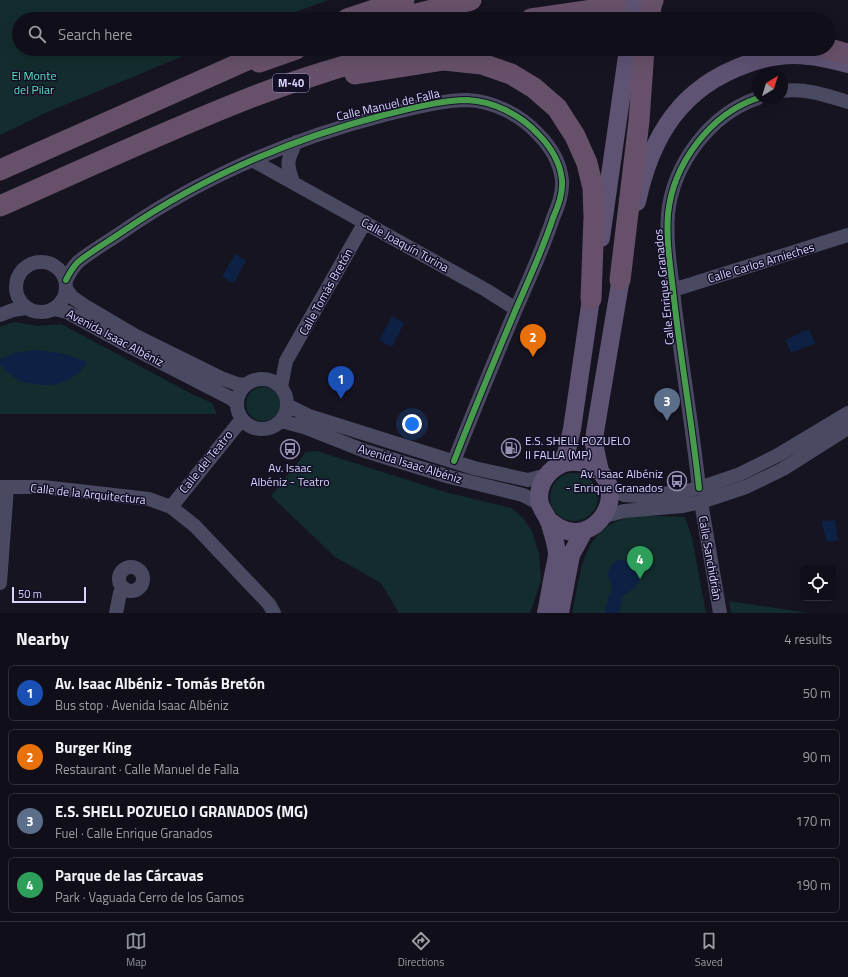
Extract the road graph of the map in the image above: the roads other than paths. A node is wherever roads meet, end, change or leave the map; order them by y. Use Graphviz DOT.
graph roads {
  1 [pos="404,0"];
  2 [pos="471,0"];
  3 [pos="636,0"];
  4 [pos="652,0"];
  5 [pos="658,0"];
  6 [pos="368,12"];
  7 [pos="424,12"];
  8 [pos="578,12"];
  9 [pos="634,12"];
  10 [pos="650,12"];
  11 [pos="836,50"];
  12 [pos="848,54"];
  13 [pos="256,56"];
  14 [pos="276,56"];
  15 [pos="378,56"];
  16 [pos="432,56"];
  17 [pos="627,56"];
  18 [pos="644,56"];
  19 [pos="782,56"];
  20 [pos="809,56"];
  21 [pos="848,64"];
  22 [pos="350,75"];
  23 [pos="184,88"];
  24 [pos="788,90"];
  25 [pos="752,100"];
  26 [pos="848,102"];
  27 [pos="182,126"];
  28 [pos="296,142"];
  29 [pos="252,160"];
  30 [pos="0,170"];
  31 [pos="293,182"];
  32 [pos="0,206"];
  33 [pos="365,222"];
  34 [pos="848,236"];
  35 [pos="78,262"];
  36 [pos="55,266"];
  37 [pos="620,280"];
  38 [pos="66,285"];
  39 [pos="673,290"];
  40 [pos="16,292"];
  41 [pos="591,298"];
  42 [pos="26,308"];
  43 [pos="516,309"];
  44 [pos="54,310"];
  45 [pos="0,312"];
  46 [pos="0,315"];
  47 [pos="286,361"];
  48 [pos="264,379"];
  49 [pos="245,385"];
  50 [pos="281,387"];
  51 [pos="238,404"];
  52 [pos="287,405"];
  53 [pos="848,413"];
  54 [pos="242,419"];
  55 [pos="281,421"];
  56 [pos="848,428"];
  57 [pos="454,461"];
  58 [pos="554,470"];
  59 [pos="600,471"];
  60 [pos="3,487"];
  61 [pos="610,488"];
  62 [pos="699,488"];
  63 [pos="701,502"];
  64 [pos="540,504"];
  65 [pos="171,507"];
  66 [pos="605,516"];
  67 [pos="548,520"];
  68 [pos="584,531"];
  69 [pos="0,582"];
  70 [pos="124,588"];
  71 [pos="116,613"];
  72 [pos="274,613"];
  73 [pos="546,613"];
  74 [pos="560,613"];
  75 [pos="720,613"];
  1 -- 6 [label="highway"];
  2 -- 7 [label="highway"];
  3 -- 9 [label="main road, bridge"];
  4 -- 10 [label="highway, bridge"];
  5 -- 8 [label="highway"];
  11 -- 12 [label="highway"];
  13 -- 23 [label="highway"];
  14 -- 23 [label="highway, M-40"];
  15 -- 27 [label="highway, M-40"];
  16 -- 22 [label="highway"];
  17 -- 41 [label="main road"];
  18 -- 37 [label="highway"];
  19 -- 37 [label="main road"];
  20 -- 21 [label="main road"];
  22 -- 27 [label="highway"];
  22 -- 41 [label="highway"];
  23 -- 30 [label="highway, M-40"];
  24 -- 26 [label="street"];
  25 -- 39 [label="street, Calle Enrique Granados"];
  27 -- 32 [label="highway, M-40"];
  28 -- 29 [label="street, Calle Manuel de Falla"];
  28 -- 31 [label="street"];
  28 -- 43 [label="street, Calle Manuel de Falla"];
  29 -- 31 [label="street, Calle Joaquín Turina"];
  29 -- 35 [label="street, Calle Manuel de Falla"];
  31 -- 33 [label="street, Calle Joaquín Turina"];
  33 -- 43 [label="street, Calle Joaquín Turina"];
  33 -- 47 [label="street, Calle Tomás Bretón"];
  34 -- 39 [label="street, Calle Carlos Arnieches"];
  35 -- 36 [label="street, Calle Manuel de Falla"];
  35 -- 38 [label="street, Calle Manuel de Falla"];
  36 -- 38 [label="street"];
  36 -- 40 [label="street"];
  37 -- 59 [label="main road"];
  38 -- 44 [label="street"];
  38 -- 49 [label="street, Avenida Isaac Albéniz"];
  39 -- 62 [label="street, Calle Enrique Granados"];
  40 -- 42 [label="street"];
  40 -- 45 [label="street"];
  41 -- 58 [label="main road"];
  42 -- 44 [label="street"];
  42 -- 46 [label="street"];
  43 -- 57 [label="street, Calle Manuel de Falla"];
  44 -- 51 [label="street, Avenida Isaac Albéniz"];
  47 -- 48 [label="street, Calle Tomás Bretón"];
  47 -- 50 [label="street, Calle Tomás Bretón"];
  48 -- 49 [label="street"];
  48 -- 50 [label="street"];
  49 -- 51 [label="street"];
  50 -- 52 [label="street"];
  51 -- 54 [label="street"];
  52 -- 55 [label="street"];
  52 -- 57 [label="street, Avenida Isaac Albéniz"];
  53 -- 62 [label="street"];
  54 -- 55 [label="street"];
  54 -- 65 [label="street, Calle del Teatro"];
  55 -- 64 [label="street, Avenida Isaac Albéniz"];
  56 -- 63 [label="street"];
  57 -- 58 [label="street, Avenida Isaac Albéniz"];
  58 -- 59 [label="main road"];
  58 -- 64 [label="main road"];
  59 -- 61 [label="main road"];
  60 -- 65 [label="street, Calle de la Arquitectura"];
  60 -- 69 [label="street"];
  61 -- 62 [label="street"];
  61 -- 66 [label="main road"];
  63 -- 66 [label="street"];
  63 -- 75 [label="street, Calle Sanchidrián"];
  64 -- 67 [label="main road"];
  65 -- 72 [label="street, Calle de la Arquitectura"];
  66 -- 68 [label="main road"];
  67 -- 68 [label="main road"];
  67 -- 73 [label="main road"];
  68 -- 74 [label="main road"];
  70 -- 71 [label="street"];
}
